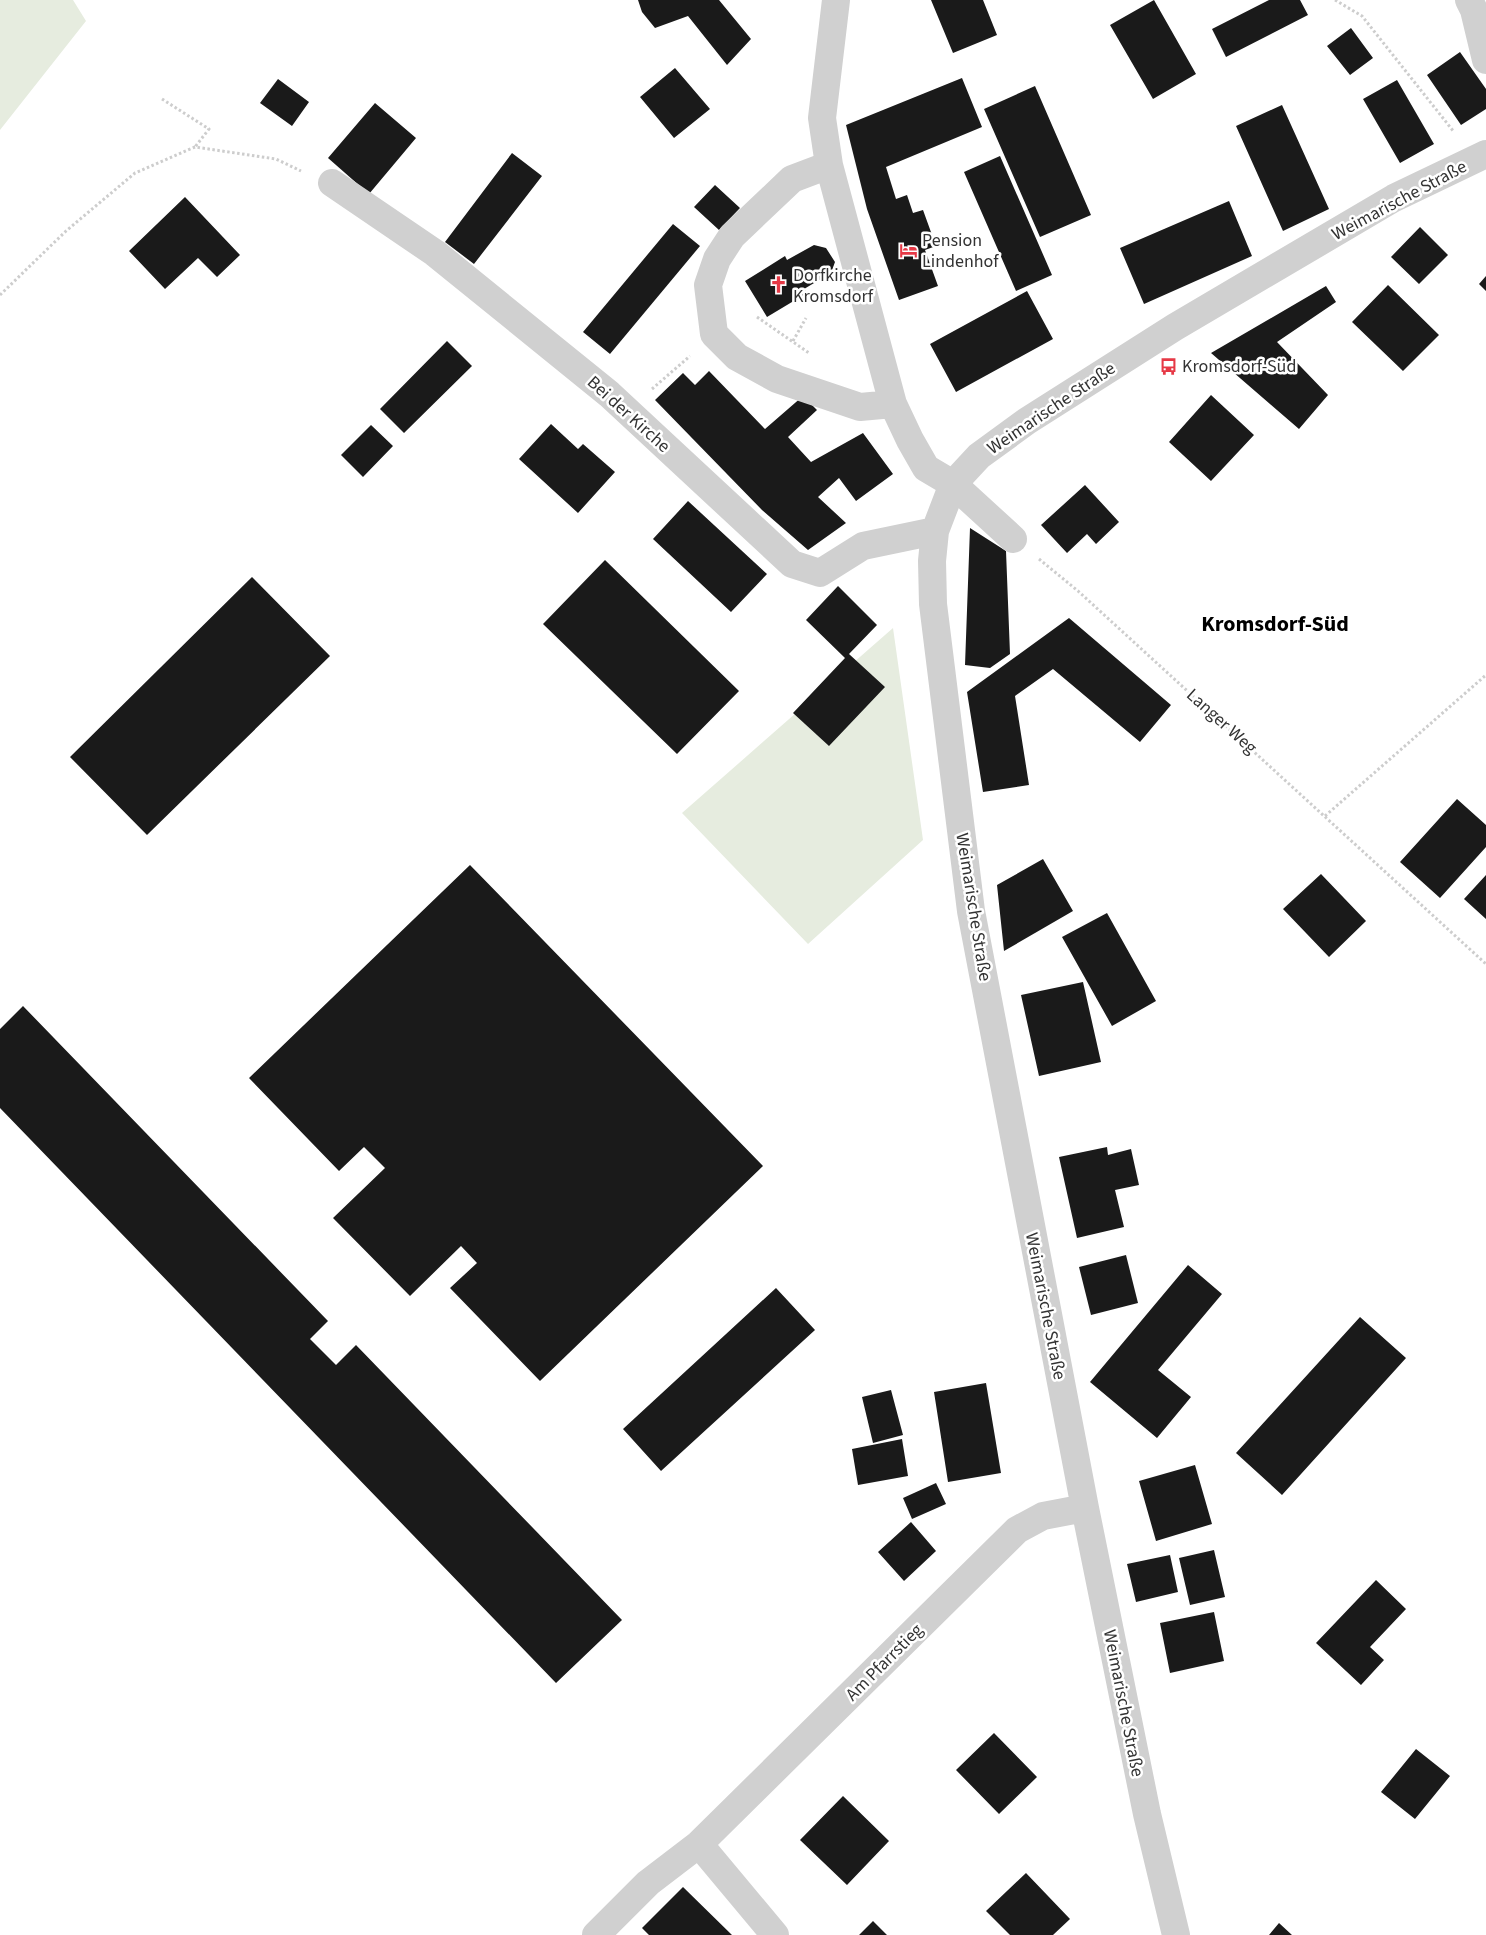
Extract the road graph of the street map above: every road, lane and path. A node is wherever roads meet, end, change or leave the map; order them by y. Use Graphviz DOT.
graph roads {
  1 [pos="836,0"];
  2 [pos="1335,0"];
  3 [pos="1469,0"];
  4 [pos="1486,60"];
  5 [pos="162,99"];
  6 [pos="195,147"];
  7 [pos="1483,160"];
  8 [pos="829,165"];
  9 [pos="332,183"];
  10 [pos="0,295"];
  11 [pos="806,318"];
  12 [pos="714,334"];
  13 [pos="792,341"];
  14 [pos="609,394"];
  15 [pos="893,404"];
  16 [pos="953,484"];
  17 [pos="936,531"];
  18 [pos="1013,539"];
  19 [pos="1486,675"];
  20 [pos="1325,816"];
  21 [pos="1486,964"];
  22 [pos="1085,1508"];
  23 [pos="699,1844"];
  24 [pos="596,1935"];
  25 [pos="775,1935"];
  26 [pos="1176,1935"];
  1 -- 8 [label="street"];
  2 -- 7 [label="path"];
  3 -- 4 [label="street"];
  5 -- 6 [label="path"];
  6 -- 9 [label="path"];
  6 -- 10 [label="path"];
  7 -- 16 [label="street, Weimarische Straße"];
  8 -- 12 [label="street"];
  8 -- 15 [label="street"];
  9 -- 14 [label="street, Bei der Kirche"];
  11 -- 13 [label="path"];
  12 -- 14 [label="path"];
  12 -- 15 [label="street"];
  14 -- 17 [label="street, Bei der Kirche"];
  15 -- 16 [label="street"];
  16 -- 17 [label="street, Weimarische Straße"];
  16 -- 18 [label="street"];
  17 -- 22 [label="street, Weimarische Straße"];
  18 -- 20 [label="path, Langer Weg"];
  19 -- 20 [label="path"];
  20 -- 21 [label="path, Langer Weg"];
  22 -- 23 [label="street, Am Pfarrstieg"];
  22 -- 26 [label="street, Weimarische Straße"];
  23 -- 24 [label="street, Am Pfarrstieg"];
  23 -- 25 [label="street"];
}
